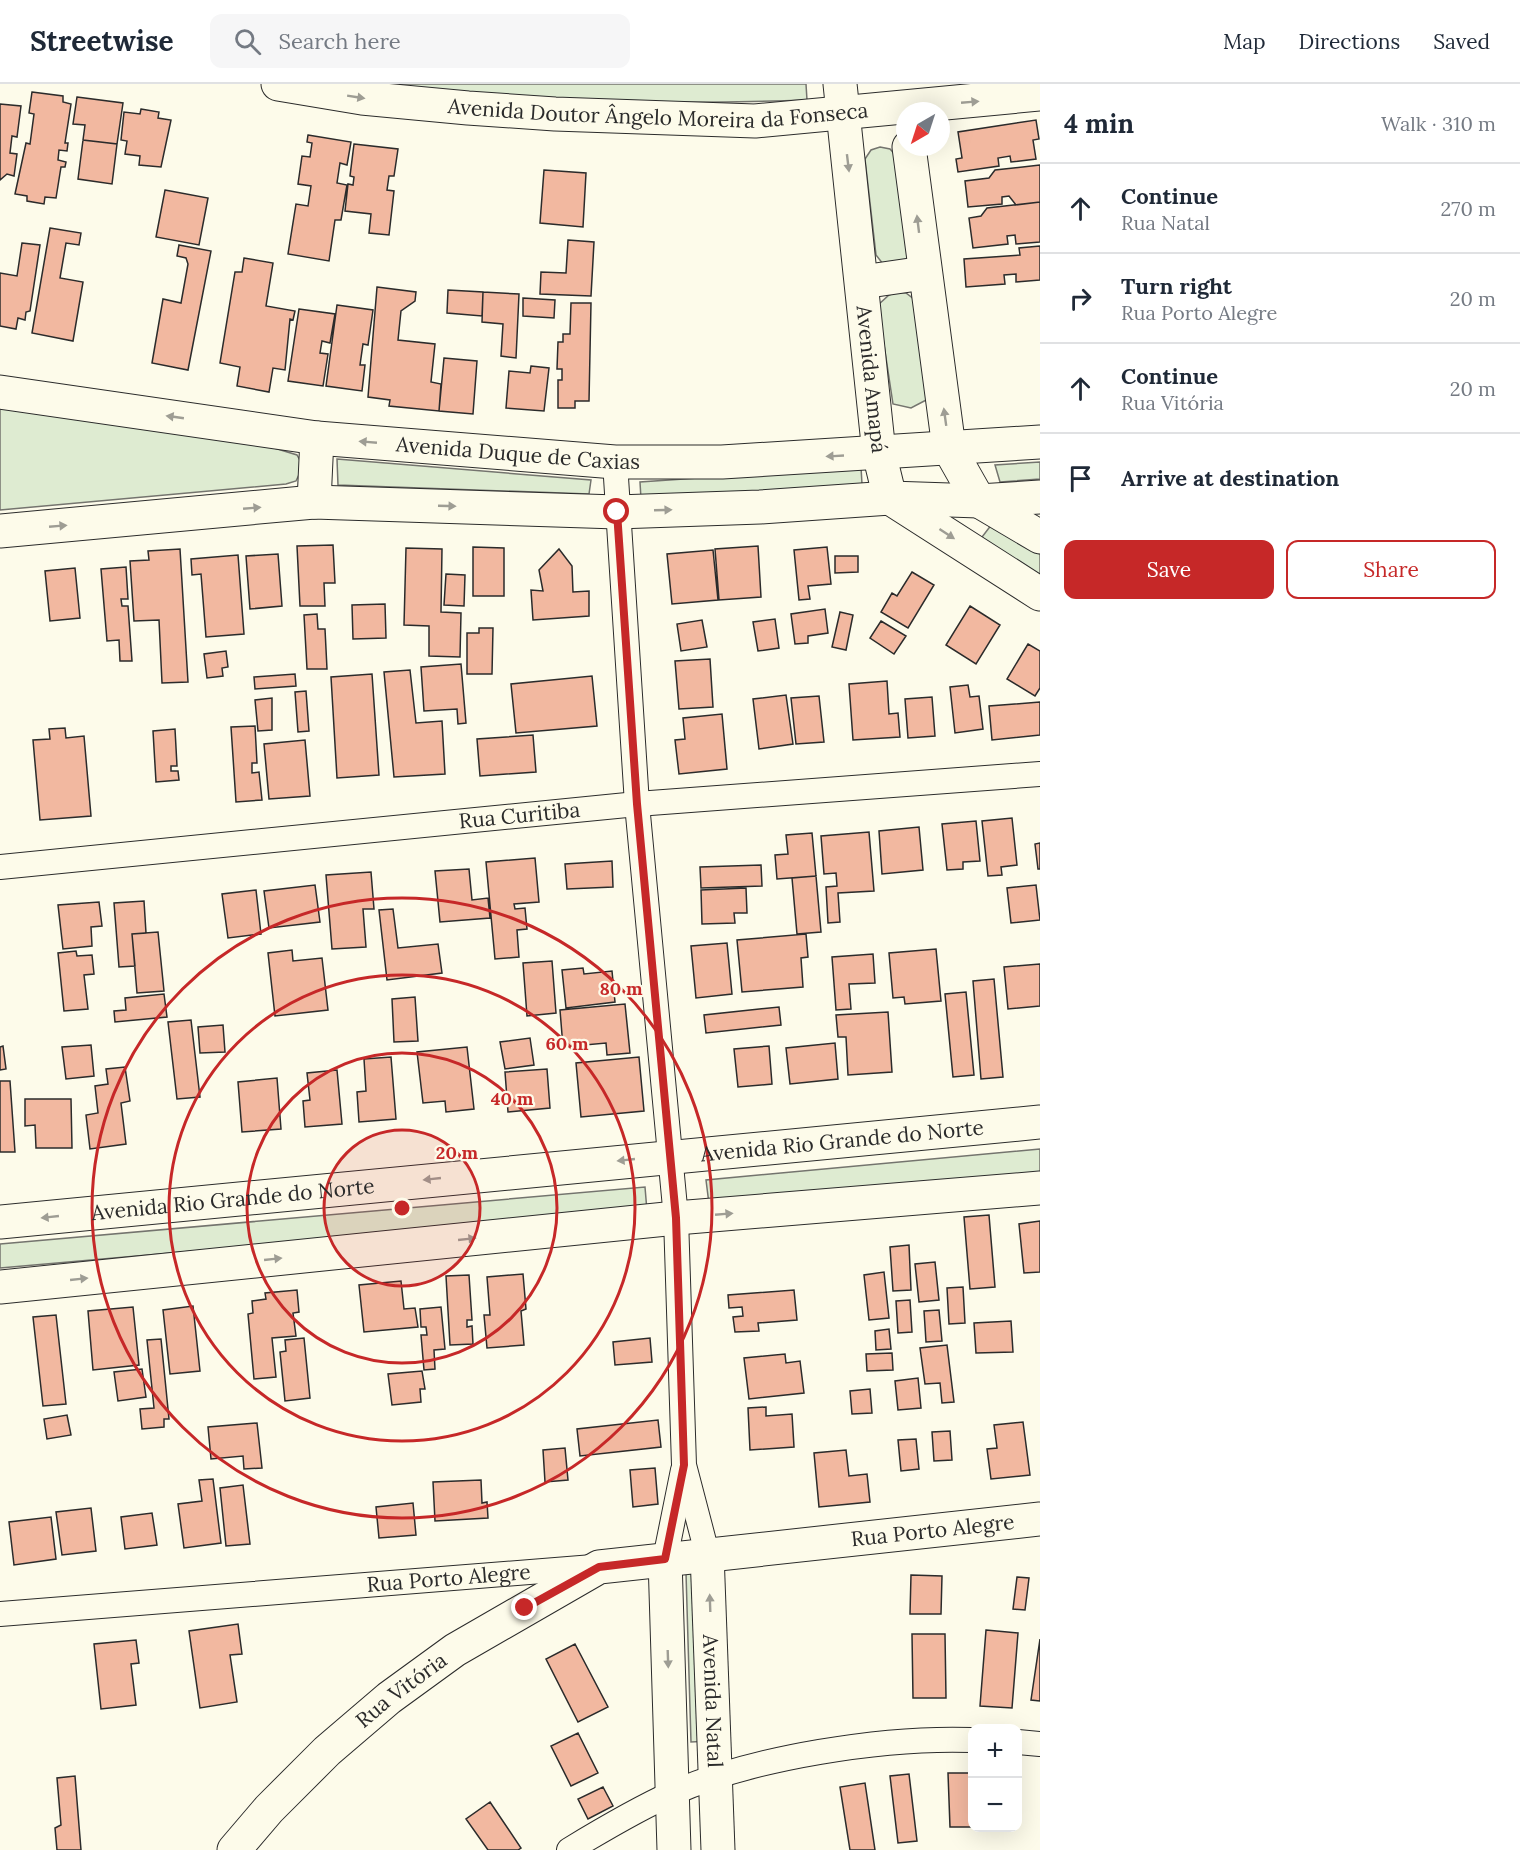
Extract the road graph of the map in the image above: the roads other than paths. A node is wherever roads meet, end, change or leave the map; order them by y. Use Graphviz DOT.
graph roads {
  1 [pos="278,84"];
  2 [pos="1040,94"];
  3 [pos="841,99"];
  4 [pos="903,102"];
  5 [pos="910,156"];
  6 [pos="924,273"];
  7 [pos="862,282"];
  8 [pos="0,392"];
  9 [pos="317,438"];
  10 [pos="1040,442"];
  11 [pos="949,448"];
  12 [pos="879,453"];
  13 [pos="615,462"];
  14 [pos="1040,497"];
  15 [pos="890,498"];
  16 [pos="979,501"];
  17 [pos="314,502"];
  18 [pos="617,512"];
  19 [pos="0,531"];
  20 [pos="1040,537"];
  21 [pos="1040,594"];
  22 [pos="1040,774"];
  23 [pos="637,804"];
  24 [pos="0,867"];
  25 [pos="1040,1122"];
  26 [pos="670,1155"];
  27 [pos="1040,1188"];
  28 [pos="676,1218"];
  29 [pos="0,1222"];
  30 [pos="0,1287"];
  31 [pos="684,1465"];
  32 [pos="1040,1519"];
  33 [pos="1000,1523"];
  34 [pos="1040,1530"];
  35 [pos="707,1553"];
  36 [pos="665,1559"];
  37 [pos="599,1567"];
  38 [pos="0,1614"];
  39 [pos="968,1740"];
  40 [pos="1022,1742"];
  41 [pos="1040,1744"];
  42 [pos="717,1777"];
  43 [pos="672,1793"];
  44 [pos="234,1850"];
  45 [pos="568,1850"];
  46 [pos="674,1850"];
  47 [pos="718,1850"];
  1 -- 3 [label="street, Avenida Doutor Ângelo Moreira da Fonseca, one-way"];
  4 -- 2 [label="street, Avenida Doutor Ângelo Moreira da Fonseca, one-way"];
  3 -- 4 [label="street, Avenida Doutor Ângelo Moreira da Fonseca"];
  3 -- 7 [label="street, Avenida Amapá, one-way"];
  6 -- 5 [label="street, one-way"];
  6 -- 7 [label="street"];
  11 -- 6 [label="street, one-way"];
  7 -- 12 [label="street, Avenida Amapá"];
  9 -- 8 [label="street, Avenida Duque de Caxias, one-way"];
  13 -- 9 [label="street, Avenida Duque de Caxias, one-way"];
  9 -- 17 [label="street"];
  10 -- 11 [label="street, Avenida Duque de Caxias"];
  11 -- 12 [label="street, Avenida Duque de Caxias"];
  11 -- 16 [label="street"];
  12 -- 13 [label="street, Avenida Duque de Caxias, one-way"];
  12 -- 15 [label="street, Avenida Amapá"];
  13 -- 18 [label="street"];
  14 -- 16 [label="street"];
  15 -- 16 [label="street"];
  18 -- 15 [label="street, one-way"];
  15 -- 21 [label="street, one-way"];
  16 -- 20 [label="street"];
  17 -- 18 [label="street, one-way"];
  19 -- 17 [label="street, one-way"];
  18 -- 23 [label="street"];
  22 -- 23 [label="street, Rua Curitiba"];
  23 -- 24 [label="street, Rua Curitiba"];
  23 -- 26 [label="street"];
  25 -- 26 [label="street, Avenida Rio Grande do Norte"];
  26 -- 28 [label="street"];
  26 -- 29 [label="street, Avenida Rio Grande do Norte, one-way"];
  28 -- 27 [label="street, one-way"];
  30 -- 28 [label="street, one-way"];
  28 -- 31 [label="street"];
  31 -- 35 [label="street"];
  31 -- 36 [label="street"];
  32 -- 33 [label="street, Rua Porto Alegre"];
  33 -- 34 [label="street"];
  33 -- 35 [label="street, Rua Porto Alegre"];
  35 -- 36 [label="street, Rua Porto Alegre"];
  42 -- 35 [label="street, Avenida Natal, one-way"];
  36 -- 37 [label="street, Rua Porto Alegre"];
  36 -- 43 [label="street, one-way"];
  37 -- 38 [label="street, Rua Porto Alegre"];
  37 -- 44 [label="street, Rua Vitória"];
  39 -- 42 [label="street"];
  40 -- 41 [label="street"];
  42 -- 43 [label="street"];
  42 -- 47 [label="street, Avenida Natal"];
  43 -- 45 [label="street"];
  43 -- 46 [label="street"];
}
